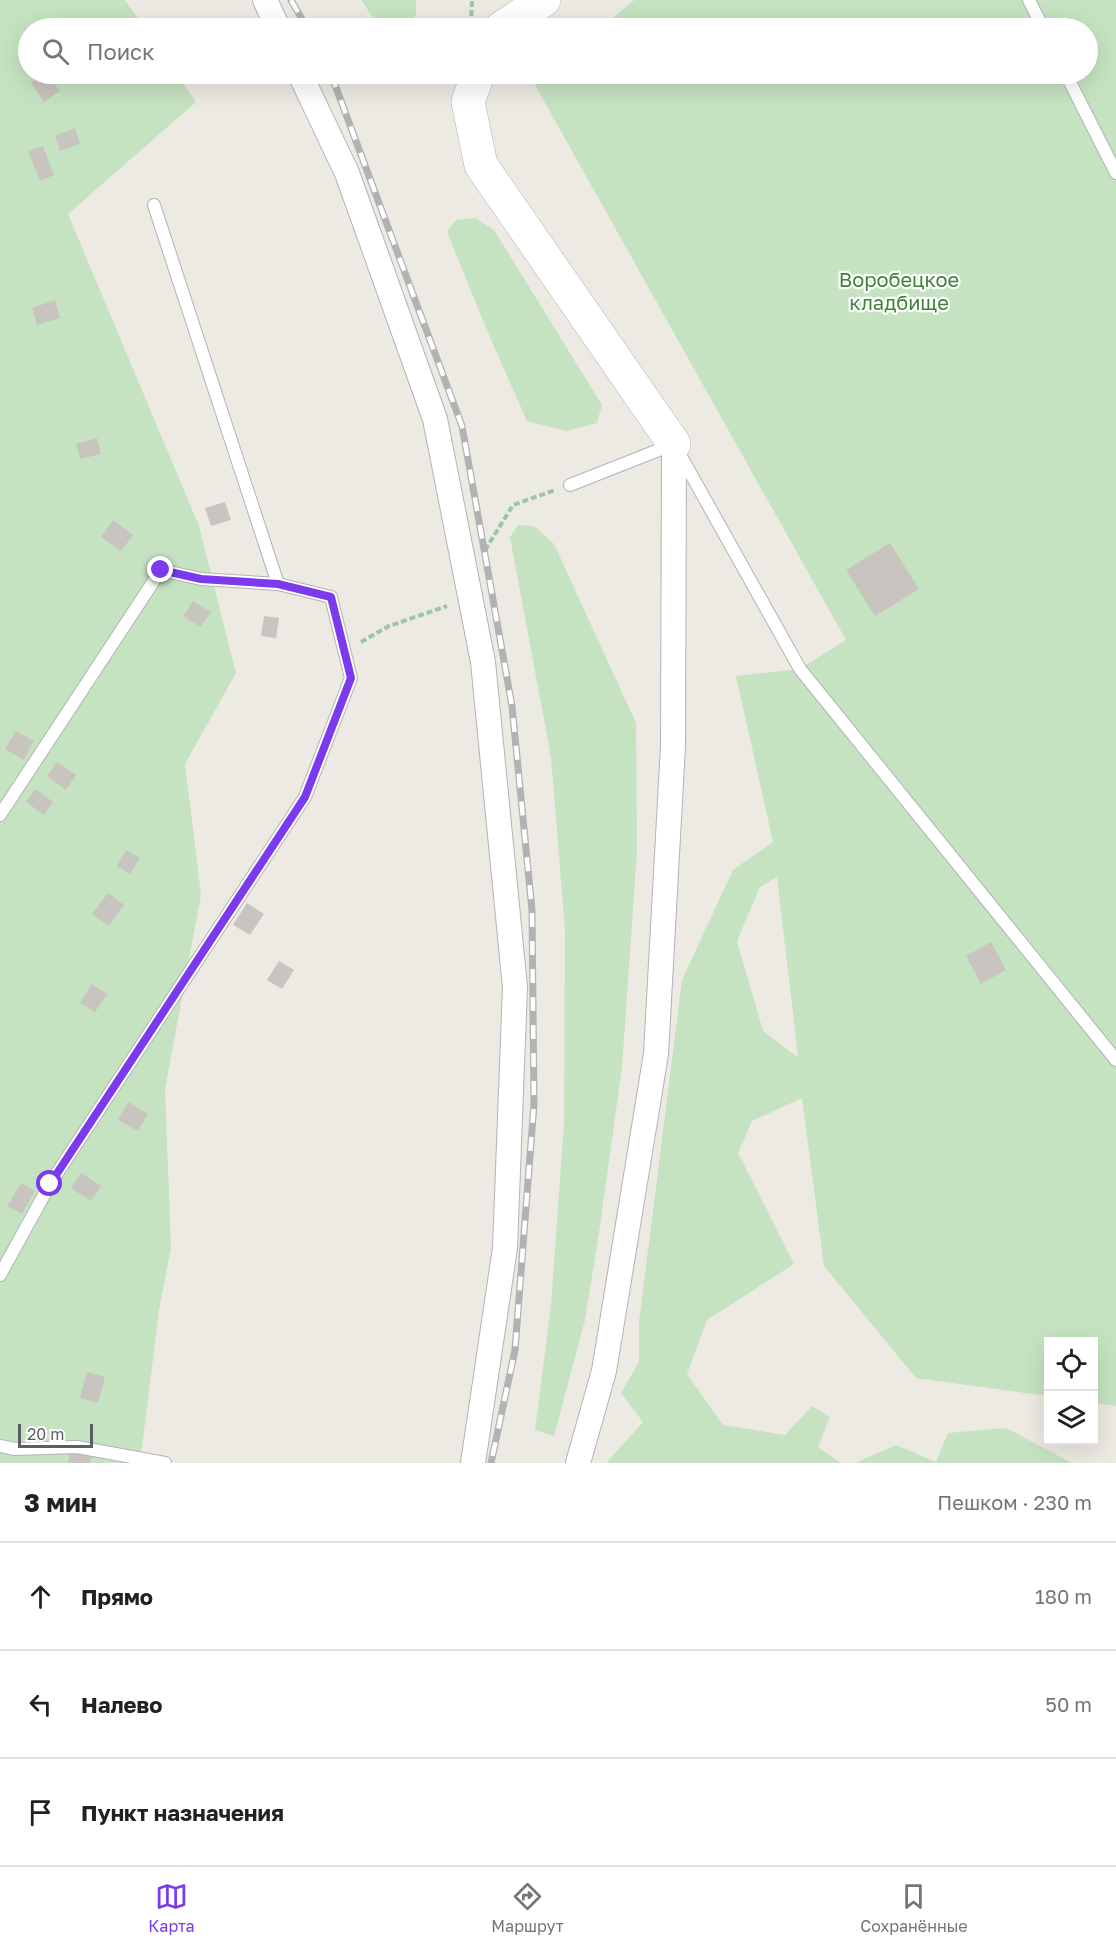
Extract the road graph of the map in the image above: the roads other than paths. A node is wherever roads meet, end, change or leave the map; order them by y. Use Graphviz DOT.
graph roads {
  1 [pos="264,0"];
  2 [pos="544,0"];
  3 [pos="1029,0"];
  4 [pos="273,18"];
  5 [pos="516,18"];
  6 [pos="1038,18"];
  7 [pos="305,84"];
  8 [pos="474,84"];
  9 [pos="1071,84"];
  10 [pos="1116,173"];
  11 [pos="154,205"];
  12 [pos="674,444"];
  13 [pos="570,485"];
  14 [pos="278,584"];
  15 [pos="0,815"];
  16 [pos="1116,1060"];
  17 [pos="0,1275"];
  18 [pos="0,1446"];
  19 [pos="165,1463"];
  20 [pos="473,1463"];
  21 [pos="578,1463"];
  1 -- 4 [label="street"];
  2 -- 5 [label="street"];
  3 -- 6 [label="lane"];
  7 -- 20 [label="street"];
  8 -- 12 [label="street"];
  9 -- 10 [label="lane"];
  11 -- 14 [label="lane"];
  12 -- 13 [label="lane"];
  12 -- 16 [label="lane"];
  12 -- 21 [label="street"];
  14 -- 15 [label="lane"];
  14 -- 17 [label="lane"];
  18 -- 19 [label="lane"];
}
